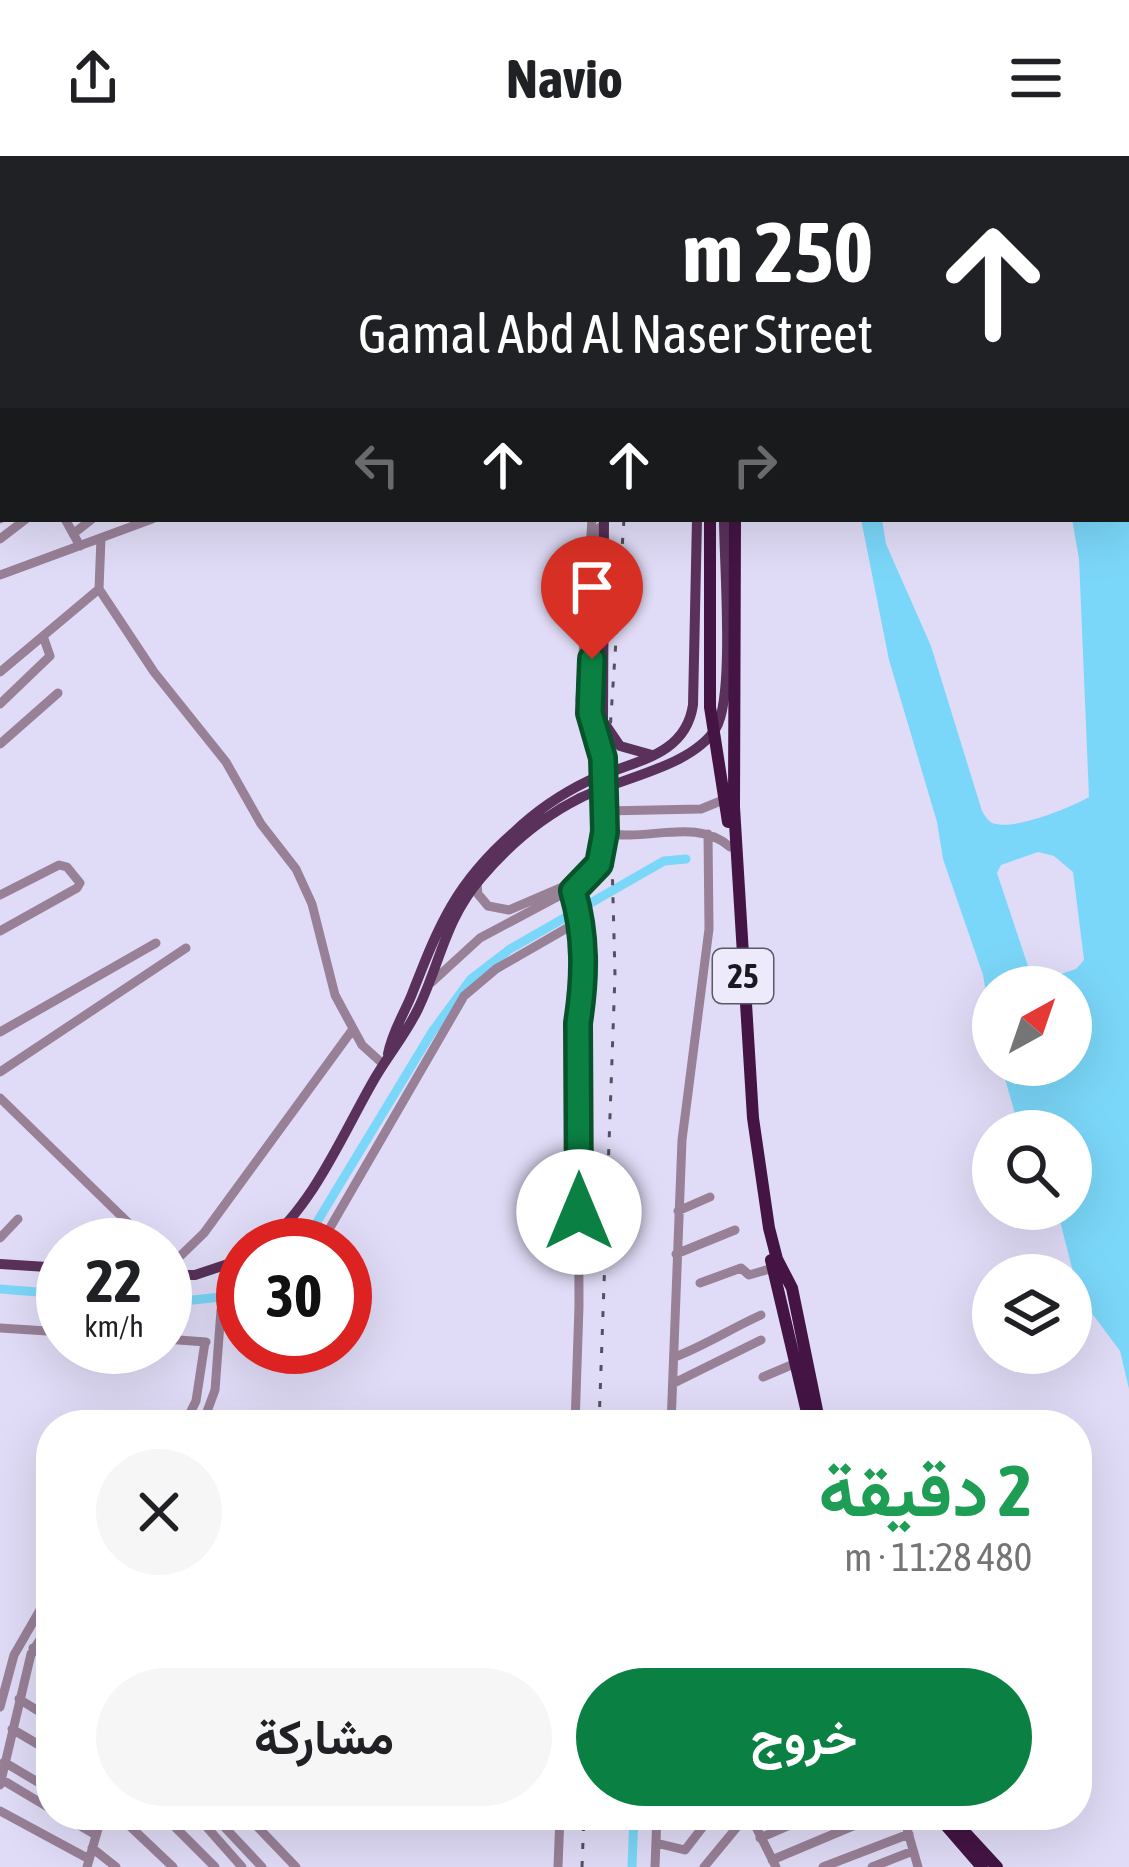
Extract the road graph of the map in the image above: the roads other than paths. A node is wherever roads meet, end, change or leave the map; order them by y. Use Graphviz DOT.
graph roads {
  1 [pos="67,522"];
  2 [pos="88,522"];
  3 [pos="144,522"];
  4 [pos="599,522"];
  5 [pos="599,522"];
  6 [pos="599,522"];
  7 [pos="697,522"];
  8 [pos="710,522"];
  9 [pos="724,522"];
  10 [pos="736,522"];
  11 [pos="73,534"];
  12 [pos="101,538"];
  13 [pos="80,546"];
  14 [pos="0,575"];
  15 [pos="99,589"];
  16 [pos="43,636"];
  17 [pos="0,672"];
  18 [pos="58,693"];
  19 [pos="0,704"];
  20 [pos="0,745"];
  21 [pos="656,755"];
  22 [pos="723,800"];
  23 [pos="553,807"];
  24 [pos="605,811"];
  25 [pos="605,832"];
  26 [pos="708,834"];
  27 [pos="730,847"];
  28 [pos="477,884"];
  29 [pos="0,895"];
  30 [pos="574,895"];
  31 [pos="580,917"];
  32 [pos="0,931"];
  33 [pos="156,943"];
  34 [pos="186,948"];
  35 [pos="428,986"];
  36 [pos="353,1029"];
  37 [pos="0,1032"];
  38 [pos="385,1060"];
  39 [pos="0,1072"];
  40 [pos="0,1098"];
  41 [pos="710,1197"];
  42 [pos="678,1211"];
  43 [pos="123,1218"];
  44 [pos="291,1218"];
  45 [pos="336,1218"];
  46 [pos="18,1219"];
  47 [pos="735,1230"];
  48 [pos="0,1238"];
  49 [pos="192,1245"];
  50 [pos="676,1254"];
  51 [pos="0,1264"];
  52 [pos="36,1266"];
  53 [pos="773,1268"];
  54 [pos="700,1282"];
  55 [pos="761,1315"];
  56 [pos="0,1328"];
  57 [pos="36,1330"];
  58 [pos="761,1340"];
  59 [pos="192,1341"];
  60 [pos="205,1342"];
  61 [pos="216,1343"];
  62 [pos="676,1357"];
  63 [pos="796,1363"];
  64 [pos="216,1374"];
  65 [pos="764,1377"];
  66 [pos="674,1383"];
  67 [pos="192,1410"];
  68 [pos="208,1410"];
  69 [pos="575,1410"];
  70 [pos="671,1410"];
  71 [pos="807,1410"];
  72 [pos="817,1410"];
  73 [pos="36,1617"];
  74 [pos="36,1644"];
  75 [pos="33,1648"];
  76 [pos="36,1651"];
  77 [pos="19,1699"];
  78 [pos="0,1708"];
  79 [pos="36,1710"];
  80 [pos="12,1729"];
  81 [pos="36,1743"];
  82 [pos="4,1762"];
  83 [pos="36,1781"];
  84 [pos="0,1782"];
  85 [pos="36,1801"];
  86 [pos="0,1811"];
  87 [pos="88,1830"];
  88 [pos="97,1830"];
  89 [pos="134,1830"];
  90 [pos="178,1830"];
  91 [pos="209,1830"];
  92 [pos="227,1830"];
  93 [pos="260,1830"];
  94 [pos="559,1830"];
  95 [pos="657,1830"];
  96 [pos="700,1830"];
  97 [pos="735,1830"];
  98 [pos="756,1830"];
  99 [pos="767,1830"];
  100 [pos="847,1830"];
  101 [pos="908,1830"];
  102 [pos="950,1830"];
  103 [pos="964,1830"];
  104 [pos="758,1833"];
  105 [pos="909,1834"];
  106 [pos="96,1835"];
  107 [pos="743,1839"];
  108 [pos="656,1843"];
  109 [pos="914,1851"];
  110 [pos="89,1858"];
  111 [pos="774,1864"];
  112 [pos="116,1867"];
  113 [pos="173,1867"];
  114 [pos="215,1867"];
  115 [pos="242,1867"];
  116 [pos="262,1867"];
  117 [pos="296,1867"];
  118 [pos="558,1867"];
  119 [pos="655,1867"];
  120 [pos="704,1867"];
  121 [pos="823,1867"];
  122 [pos="872,1867"];
  123 [pos="918,1867"];
  124 [pos="982,1867"];
  125 [pos="998,1867"];
  1 -- 11 [label="street"];
  2 -- 11 [label="street"];
  3 -- 12 [label="street"];
  4 -- 21 [label="main road"];
  5 -- 24 [label="street"];
  6 -- 28 [label="street"];
  7 -- 21 [label="main road"];
  8 -- 22 [label="highway, 25"];
  9 -- 23 [label="main road"];
  10 -- 72 [label="highway, 25"];
  11 -- 13 [label="street"];
  12 -- 13 [label="street"];
  12 -- 15 [label="street"];
  13 -- 14 [label="street"];
  15 -- 16 [label="street"];
  15 -- 36 [label="street"];
  16 -- 17 [label="street"];
  16 -- 19 [label="street"];
  18 -- 20 [label="street"];
  21 -- 23 [label="main road"];
  22 -- 24 [label="street"];
  22 -- 27 [label="highway, 25"];
  23 -- 28 [label="main road"];
  23 -- 38 [label="main road"];
  24 -- 25 [label="street"];
  25 -- 26 [label="street"];
  25 -- 30 [label="street"];
  26 -- 27 [label="street"];
  26 -- 42 [label="street"];
  27 -- 53 [label="highway, 25"];
  28 -- 35 [label="main road"];
  29 -- 32 [label="street"];
  30 -- 31 [label="street"];
  30 -- 35 [label="street"];
  31 -- 45 [label="street"];
  31 -- 69 [label="street"];
  33 -- 37 [label="street"];
  34 -- 39 [label="street"];
  35 -- 38 [label="main road"];
  36 -- 38 [label="street"];
  36 -- 49 [label="street"];
  38 -- 44 [label="main road"];
  40 -- 43 [label="street"];
  41 -- 42 [label="street"];
  42 -- 50 [label="street"];
  46 -- 48 [label="street"];
  47 -- 50 [label="street"];
  50 -- 62 [label="street"];
  51 -- 52 [label="main road"];
  53 -- 54 [label="street"];
  53 -- 63 [label="highway, 25"];
  55 -- 62 [label="street"];
  56 -- 57 [label="street"];
  58 -- 66 [label="street"];
  59 -- 60 [label="street"];
  60 -- 61 [label="street"];
  60 -- 67 [label="street"];
  62 -- 66 [label="street"];
  63 -- 65 [label="street"];
  63 -- 71 [label="highway, 25"];
  64 -- 68 [label="street"];
  66 -- 70 [label="street"];
  73 -- 78 [label="street"];
  74 -- 75 [label="street"];
  75 -- 76 [label="street"];
  75 -- 77 [label="street"];
  77 -- 79 [label="street"];
  77 -- 80 [label="street"];
  80 -- 81 [label="street"];
  80 -- 82 [label="street"];
  82 -- 83 [label="street"];
  82 -- 84 [label="street"];
  84 -- 85 [label="street"];
  86 -- 110 [label="street"];
  87 -- 106 [label="street"];
  88 -- 106 [label="street"];
  89 -- 113 [label="street"];
  90 -- 114 [label="street"];
  91 -- 115 [label="street"];
  92 -- 116 [label="street"];
  93 -- 117 [label="street"];
  94 -- 118 [label="street"];
  95 -- 108 [label="street"];
  96 -- 108 [label="street"];
  97 -- 120 [label="street"];
  98 -- 104 [label="street"];
  99 -- 104 [label="street"];
  100 -- 111 [label="street"];
  101 -- 105 [label="street"];
  102 -- 124 [label="highway"];
  103 -- 125 [label="highway"];
  104 -- 107 [label="street"];
  104 -- 111 [label="street"];
  105 -- 109 [label="street"];
  105 -- 121 [label="street"];
  106 -- 110 [label="street"];
  108 -- 119 [label="street"];
  109 -- 122 [label="street"];
  109 -- 123 [label="street"];
  110 -- 112 [label="street"];
}
